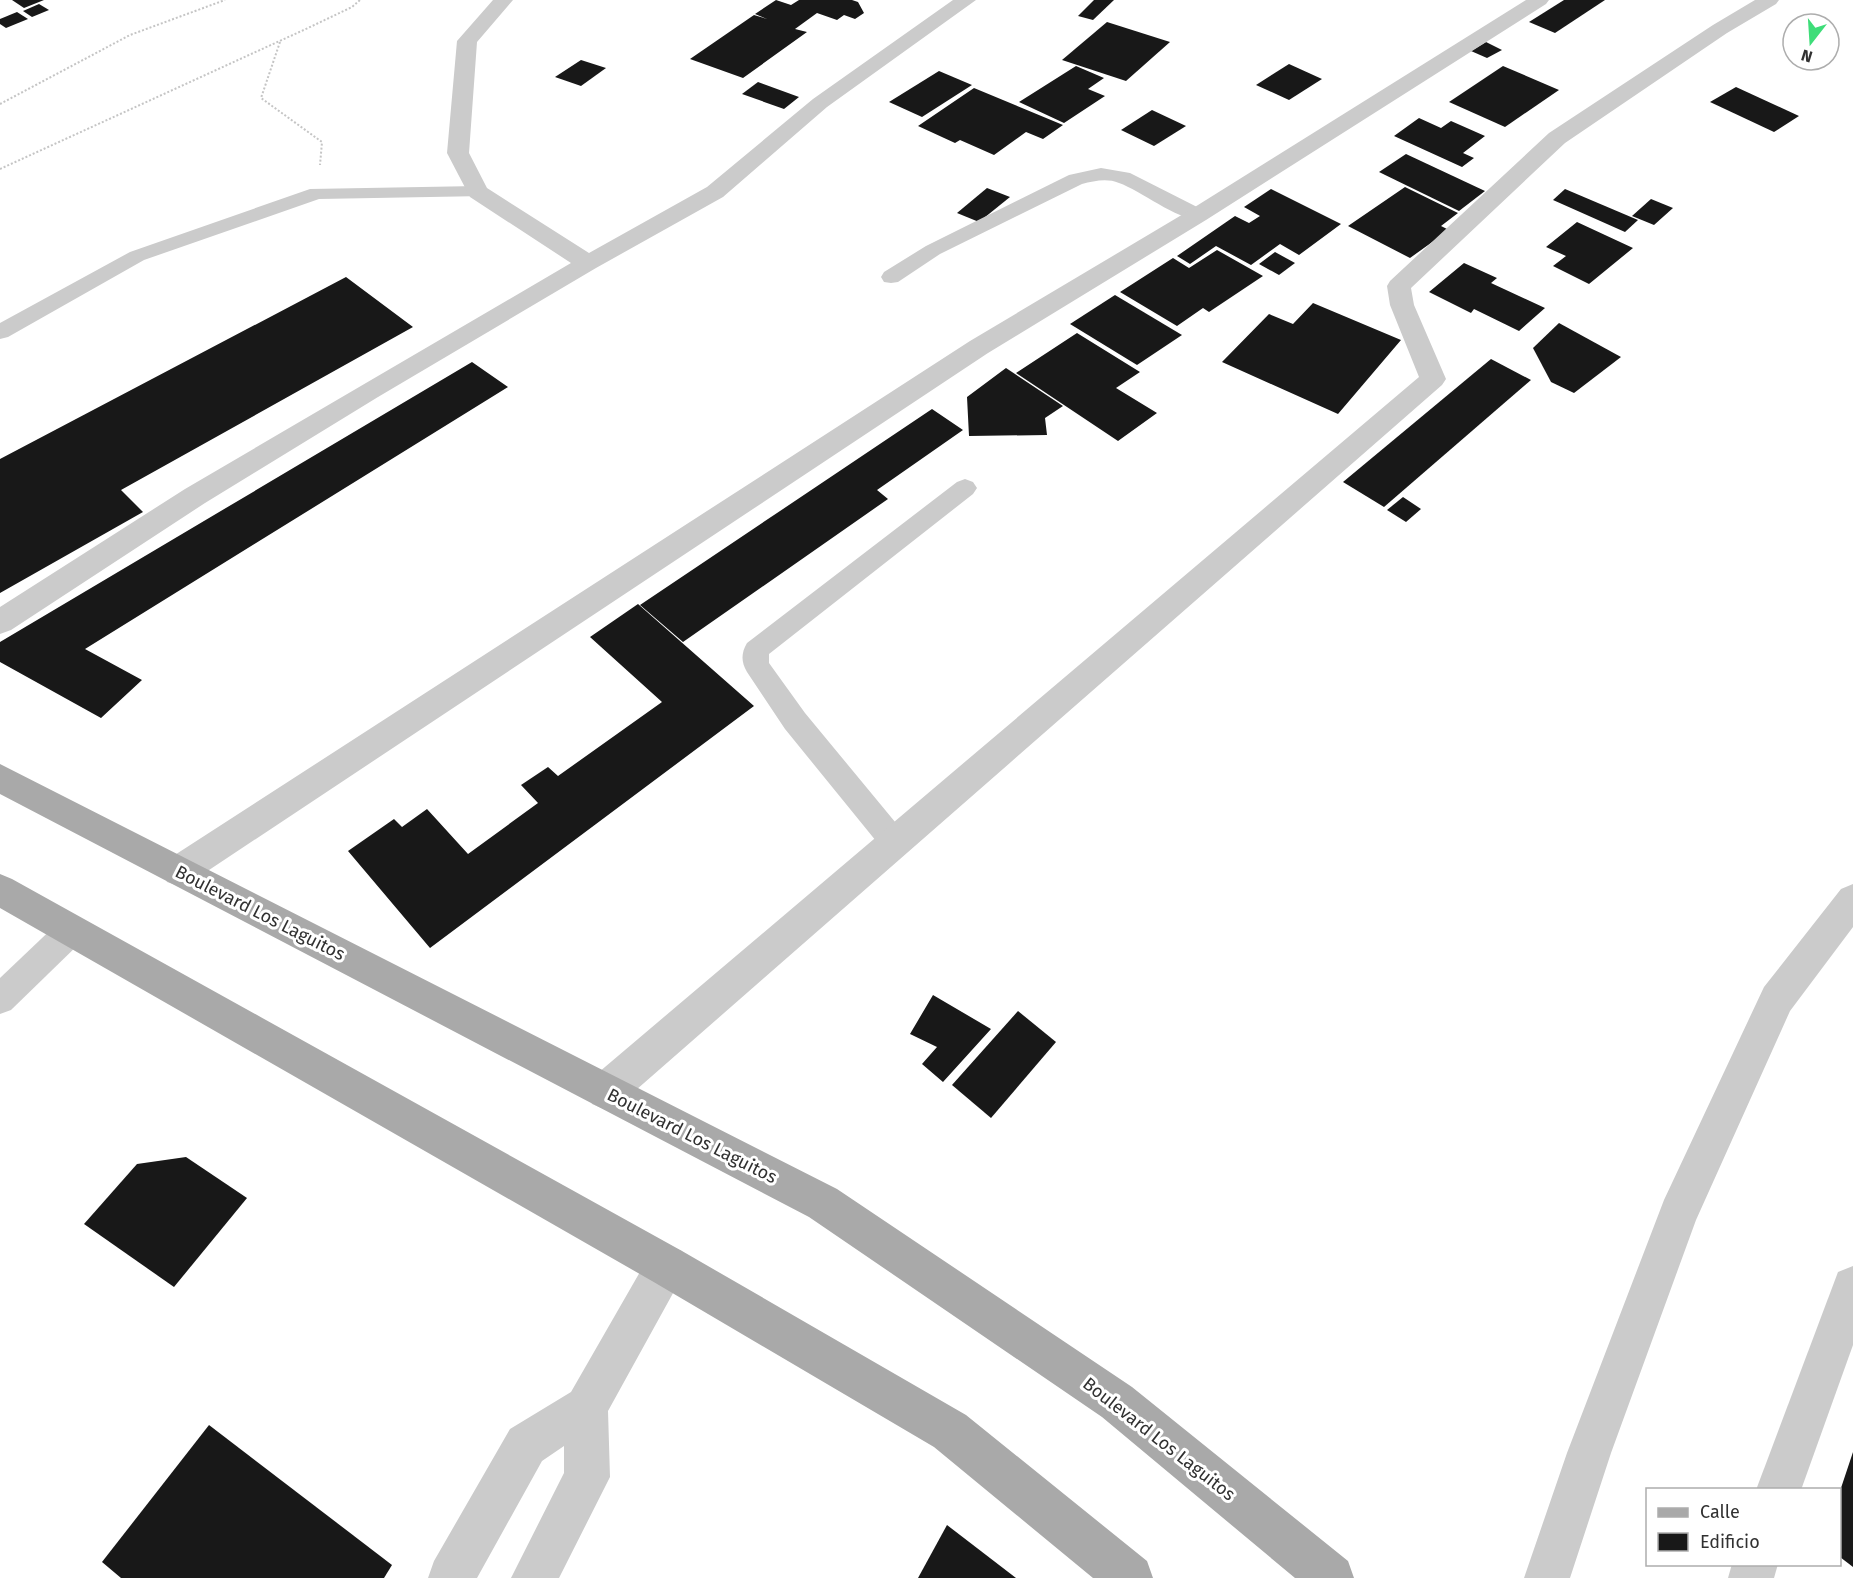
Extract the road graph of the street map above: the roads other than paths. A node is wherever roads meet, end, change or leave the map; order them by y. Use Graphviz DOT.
graph roads {
  1 [pos="503,0"];
  2 [pos="966,0"];
  3 [pos="1539,0"];
  4 [pos="1769,0"];
  5 [pos="478,192"];
  6 [pos="1198,215"];
  7 [pos="588,263"];
  8 [pos="891,277"];
  9 [pos="0,332"];
  10 [pos="965,488"];
  11 [pos="0,622"];
  12 [pos="0,778"];
  13 [pos="895,843"];
  14 [pos="179,872"];
  15 [pos="0,890"];
  16 [pos="1853,900"];
  17 [pos="72,930"];
  18 [pos="0,999"];
  19 [pos="606,1091"];
  20 [pos="668,1266"];
  21 [pos="1853,1287"];
  22 [pos="586,1407"];
  23 [pos="1779,1488"];
  24 [pos="451,1578"];
  25 [pos="534,1578"];
  26 [pos="1130,1578"];
  27 [pos="1331,1578"];
  28 [pos="1547,1578"];
  1 -- 5 [label="street"];
  2 -- 7 [label="street"];
  3 -- 6 [label="street"];
  4 -- 13 [label="street"];
  5 -- 7 [label="street"];
  5 -- 9 [label="lane"];
  6 -- 8 [label="lane"];
  6 -- 14 [label="street"];
  7 -- 11 [label="street"];
  10 -- 13 [label="lane"];
  12 -- 14 [label="main road, Boulevard Los Laguitos"];
  13 -- 19 [label="street"];
  14 -- 19 [label="main road, Boulevard Los Laguitos"];
  15 -- 17 [label="main road"];
  16 -- 28 [label="street"];
  17 -- 18 [label="lane"];
  17 -- 20 [label="main road"];
  19 -- 27 [label="main road, Boulevard Los Laguitos"];
  20 -- 22 [label="street"];
  20 -- 26 [label="main road"];
  21 -- 23 [label="street"];
  22 -- 24 [label="street"];
  22 -- 25 [label="street"];
}
